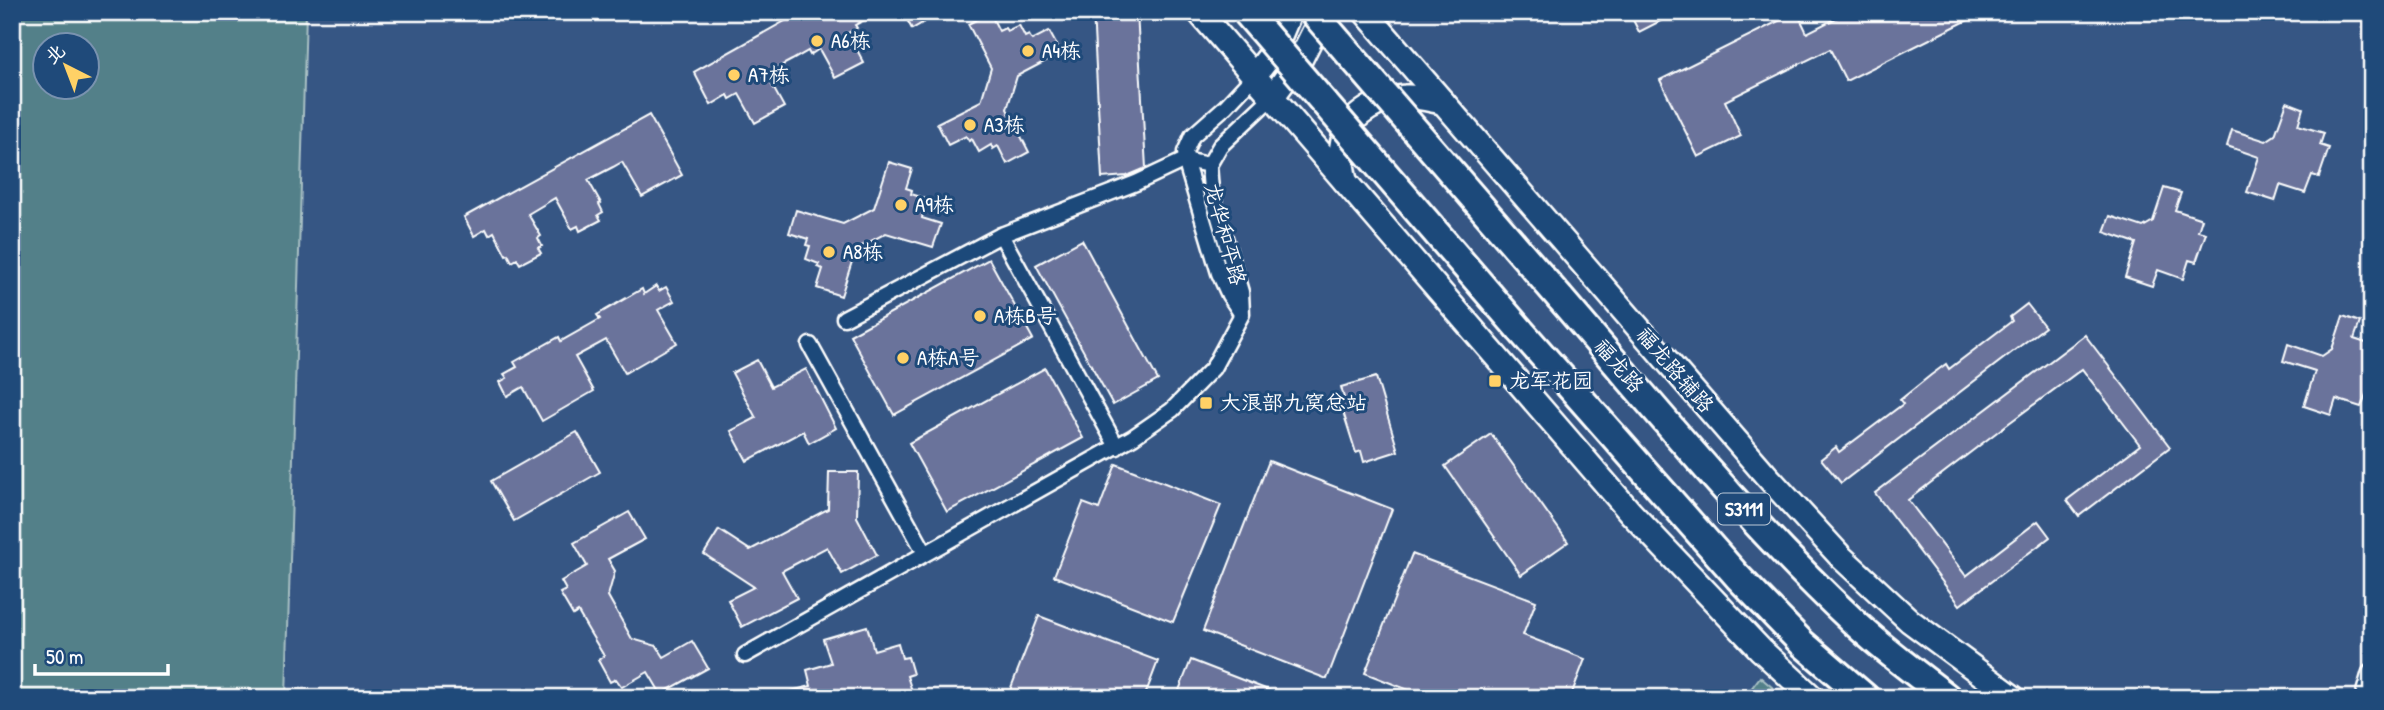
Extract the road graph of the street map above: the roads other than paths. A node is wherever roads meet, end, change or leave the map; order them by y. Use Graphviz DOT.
graph roads {
  1 [pos="1199,12"];
  2 [pos="1247,12"];
  3 [pos="1290,12"];
  4 [pos="1313,12"];
  5 [pos="1324,12"];
  6 [pos="1365,12"];
  7 [pos="1388,12"];
  8 [pos="1255,75"];
  9 [pos="1422,78"];
  10 [pos="1273,96"];
  11 [pos="1443,102"];
  12 [pos="1185,160"];
  13 [pos="1209,165"];
  14 [pos="1345,181"];
  15 [pos="1001,234"];
  16 [pos="1242,314"];
  17 [pos="844,318"];
  18 [pos="810,345"];
  19 [pos="1116,447"];
  20 [pos="925,553"];
  21 [pos="745,655"];
  22 [pos="2372,674"];
  23 [pos="1813,698"];
  24 [pos="1866,698"];
  25 [pos="1948,698"];
  26 [pos="2014,698"];
  27 [pos="2365,698"];
  1 -- 8 [label="main road"];
  2 -- 24 [label="highway, S3111, bridge"];
  3 -- 8 [label="main road, 龙华和平路"];
  4 -- 25 [label="highway, 福龙路 / S3111, bridge"];
  5 -- 10 [label="main road, 龙华和平路"];
  6 -- 9 [label="main road, 福龙路辅路"];
  7 -- 9 [label="main road"];
  8 -- 10 [label="main road"];
  8 -- 12 [label="street, 龙华和平路"];
  9 -- 11 [label="main road, 福龙路辅路"];
  10 -- 13 [label="street, 龙华和平路"];
  10 -- 14 [label="main road"];
  11 -- 14 [label="main road"];
  11 -- 26 [label="main road, 福龙路辅路"];
  12 -- 13 [label="street"];
  12 -- 15 [label="street"];
  12 -- 16 [label="street, 龙华和平路"];
  13 -- 16 [label="street, 龙华和平路"];
  14 -- 23 [label="main road"];
  15 -- 17 [label="street"];
  15 -- 19 [label="street"];
  16 -- 19 [label="street"];
  18 -- 20 [label="street"];
  19 -- 20 [label="street"];
  20 -- 21 [label="street"];
  22 -- 27 [label="main road"];
}
